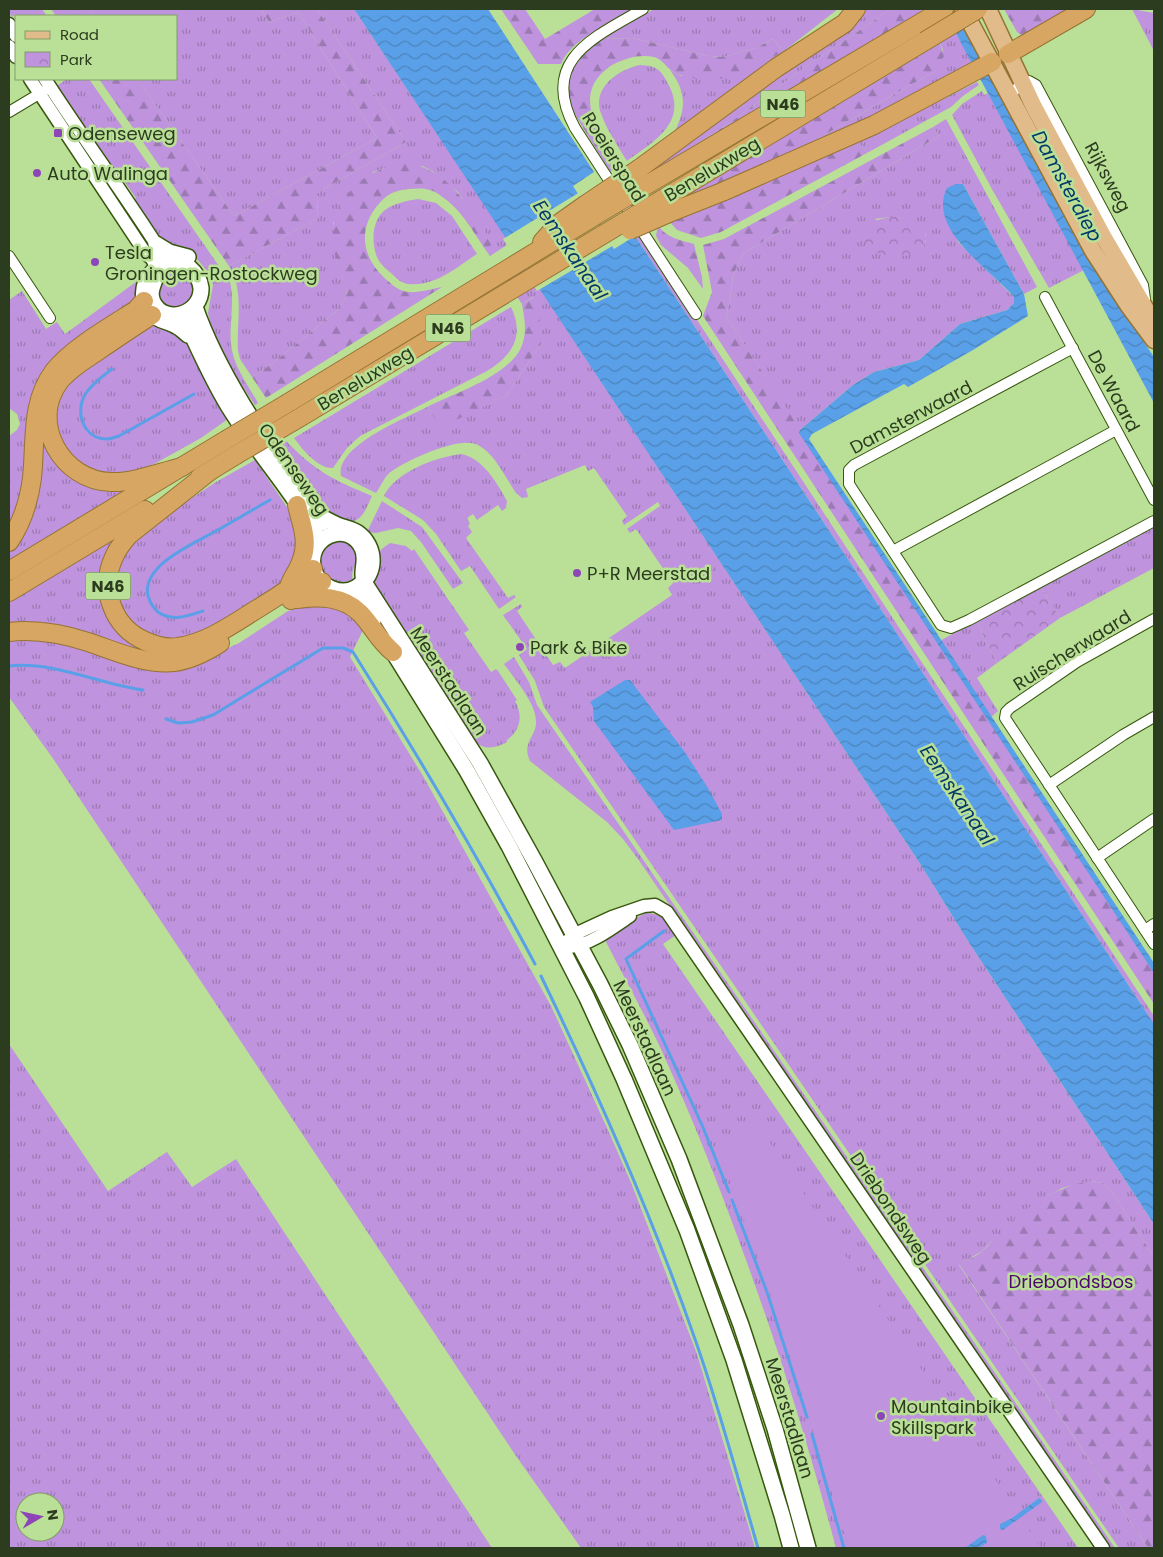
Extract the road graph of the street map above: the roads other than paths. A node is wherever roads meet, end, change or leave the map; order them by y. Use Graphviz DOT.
graph roads {
  1 [pos="643,9"];
  2 [pos="847,9"];
  3 [pos="856,9"];
  4 [pos="944,9"];
  5 [pos="963,9"];
  6 [pos="978,9"];
  7 [pos="988,9"];
  8 [pos="1086,9"];
  9 [pos="1008,54"];
  10 [pos="795,55"];
  11 [pos="984,67"];
  12 [pos="32,80"];
  13 [pos="1022,84"];
  14 [pos="45,86"];
  15 [pos="1009,95"];
  16 [pos="9,112"];
  17 [pos="645,176"];
  18 [pos="665,206"];
  19 [pos="151,249"];
  20 [pos="9,256"];
  21 [pos="158,268"];
  22 [pos="1045,297"];
  23 [pos="1135,304"];
  24 [pos="195,307"];
  25 [pos="152,309"];
  26 [pos="696,314"];
  27 [pos="50,318"];
  28 [pos="174,319"];
  29 [pos="1154,322"];
  30 [pos="199,334"];
  31 [pos="1154,340"];
  32 [pos="1073,348"];
  33 [pos="1116,430"];
  34 [pos="231,448"];
  35 [pos="182,466"];
  36 [pos="210,471"];
  37 [pos="1154,500"];
  38 [pos="297,504"];
  39 [pos="1154,521"];
  40 [pos="330,534"];
  41 [pos="9,542"];
  42 [pos="893,551"];
  43 [pos="9,571"];
  44 [pos="318,576"];
  45 [pos="357,586"];
  46 [pos="9,592"];
  47 [pos="290,595"];
  48 [pos="1154,619"];
  49 [pos="9,632"];
  50 [pos="393,652"];
  51 [pos="1154,718"];
  52 [pos="1049,785"];
  53 [pos="1154,819"];
  54 [pos="1097,858"];
  55 [pos="1150,927"];
  56 [pos="576,940"];
  57 [pos="1154,944"];
  58 [pos="561,948"];
  59 [pos="790,1548"];
  60 [pos="808,1548"];
  61 [pos="1103,1548"];
  1 -- 26 [label="street, Roeierspad"];
  2 -- 10 [label="highway, N46"];
  3 -- 10 [label="highway, N46"];
  4 -- 17 [label="highway, Beneluxweg / N46"];
  5 -- 11 [label="main road, Rijksweg"];
  6 -- 18 [label="highway, Beneluxweg / N46, bridge"];
  7 -- 9 [label="main road, Rijksweg"];
  8 -- 9 [label="highway, N46"];
  9 -- 11 [label="main road, N46"];
  9 -- 13 [label="main road, Rijksweg"];
  10 -- 17 [label="highway, N46"];
  11 -- 15 [label="main road, Rijksweg"];
  11 -- 18 [label="highway, N46"];
  12 -- 14 [label="street"];
  13 -- 15 [label="street"];
  13 -- 23 [label="main road, Rijksweg"];
  14 -- 16 [label="street"];
  14 -- 19 [label="street"];
  15 -- 23 [label="main road, Rijksweg"];
  17 -- 34 [label="highway, Beneluxweg / N46, bridge"];
  18 -- 34 [label="highway, Beneluxweg / N46, bridge"];
  19 -- 21 [label="street"];
  19 -- 21 [label="street"];
  19 -- 30 [label="main road"];
  20 -- 27 [label="street"];
  21 -- 24 [label="main road"];
  21 -- 25 [label="main road"];
  22 -- 32 [label="street, De Waard"];
  23 -- 29 [label="main road, Rijksweg"];
  23 -- 31 [label="main road, Rijksweg"];
  24 -- 28 [label="main road"];
  24 -- 30 [label="main road, Odenseweg"];
  25 -- 28 [label="main road"];
  25 -- 35 [label="highway, N46"];
  25 -- 41 [label="highway"];
  28 -- 30 [label="main road"];
  30 -- 38 [label="main road, Odenseweg"];
  30 -- 40 [label="main road, Odenseweg"];
  32 -- 33 [label="street, De Waard"];
  32 -- 42 [label="street, Damsterwaard"];
  33 -- 37 [label="street, De Waard"];
  33 -- 42 [label="street"];
  34 -- 35 [label="highway, Beneluxweg / N46"];
  34 -- 36 [label="highway, Beneluxweg / N46"];
  35 -- 43 [label="highway, Beneluxweg / N46"];
  36 -- 46 [label="highway, Beneluxweg / N46"];
  36 -- 47 [label="highway, N46"];
  38 -- 40 [label="main road, Odenseweg"];
  38 -- 47 [label="highway"];
  39 -- 42 [label="street, Damsterwaard"];
  40 -- 44 [label="main road"];
  40 -- 45 [label="main road"];
  44 -- 45 [label="main road"];
  44 -- 47 [label="highway, N46"];
  45 -- 50 [label="main road, Meerstadlaan"];
  45 -- 56 [label="main road, Meerstadlaan"];
  47 -- 49 [label="highway, N46"];
  47 -- 50 [label="highway, N46"];
  48 -- 52 [label="street, Ruischerwaard"];
  50 -- 58 [label="main road, Meerstadlaan"];
  51 -- 52 [label="street"];
  52 -- 54 [label="street, Ruischerwaard"];
  53 -- 54 [label="street"];
  54 -- 55 [label="street, Ruischerwaard"];
  55 -- 57 [label="street, Ruischerwaard"];
  56 -- 58 [label="street, Driebondsweg"];
  56 -- 60 [label="main road, Meerstadlaan"];
  56 -- 61 [label="street, Driebondsweg"];
  58 -- 59 [label="main road, Meerstadlaan"];
}
